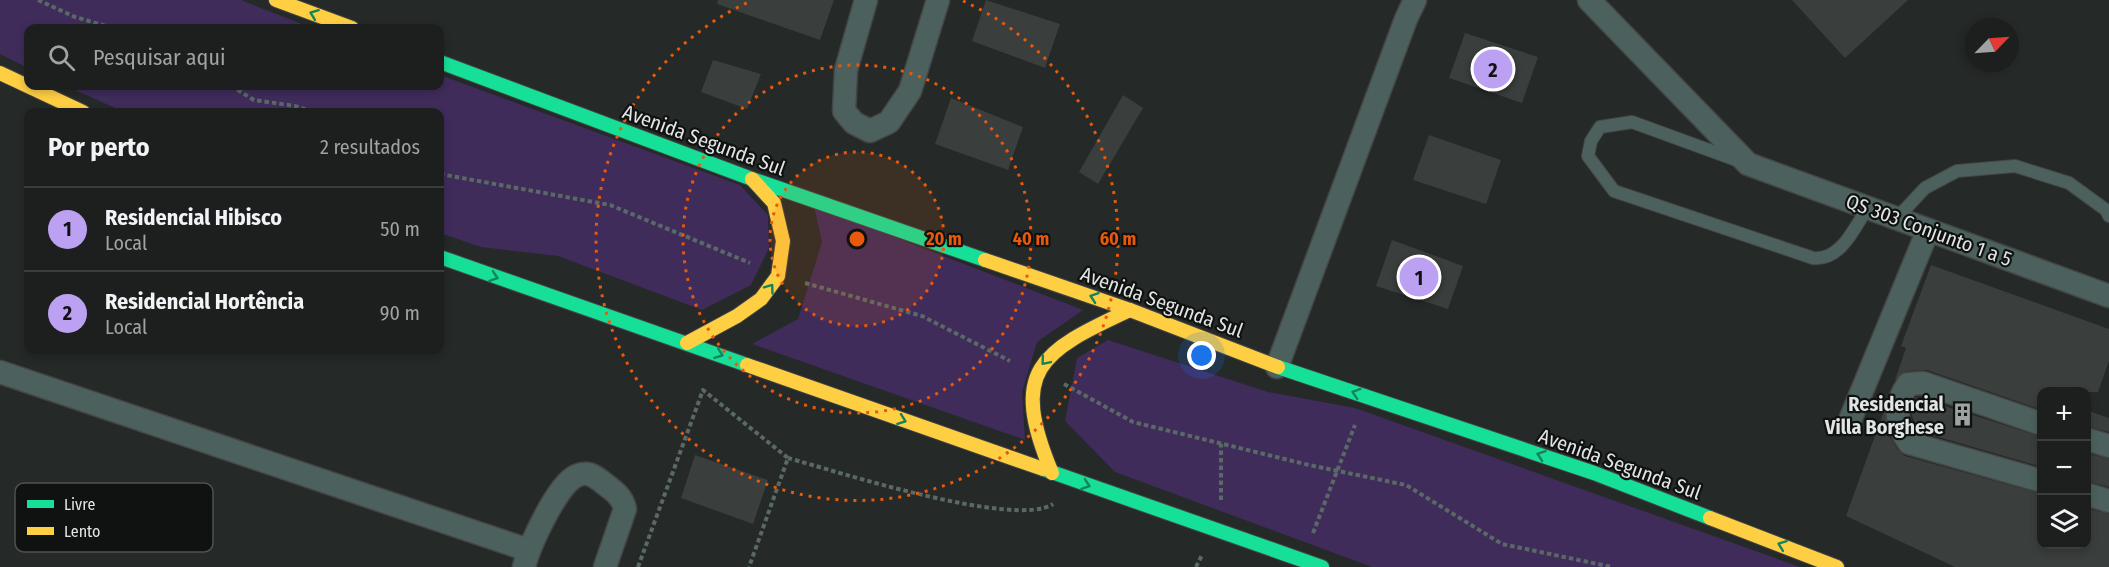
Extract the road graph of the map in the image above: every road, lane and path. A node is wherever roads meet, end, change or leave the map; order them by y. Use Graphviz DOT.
graph roads {
  1 [pos="38,0"];
  2 [pos="866,0"];
  3 [pos="938,0"];
  4 [pos="1415,0"];
  5 [pos="1588,0"];
  6 [pos="283,1"];
  7 [pos="99,24"];
  8 [pos="342,24"];
  9 [pos="444,64"];
  10 [pos="0,73"];
  11 [pos="24,84"];
  12 [pos="36,90"];
  13 [pos="238,90"];
  14 [pos="74,108"];
  15 [pos="301,108"];
  16 [pos="1748,164"];
  17 [pos="752,179"];
  18 [pos="1868,207"];
  19 [pos="2109,216"];
  20 [pos="1897,218"];
  21 [pos="1928,230"];
  22 [pos="444,258"];
  23 [pos="2109,296"];
  24 [pos="1130,310"];
  25 [pos="687,343"];
  26 [pos="1277,367"];
  27 [pos="0,372"];
  28 [pos="1367,397"];
  29 [pos="1850,420"];
  30 [pos="2037,422"];
  31 [pos="2091,441"];
  32 [pos="2109,446"];
  33 [pos="788,458"];
  34 [pos="1052,473"];
  35 [pos="2037,480"];
  36 [pos="2089,495"];
  37 [pos="2109,501"];
  38 [pos="526,559"];
  39 [pos="1303,560"];
  40 [pos="605,567"];
  41 [pos="638,567"];
  42 [pos="750,567"];
  43 [pos="1322,567"];
  44 [pos="1837,567"];
  1 -- 7 [label="path"];
  2 -- 3 [label="street"];
  4 -- 26 [label="street"];
  5 -- 16 [label="street"];
  8 -- 6 [label="main road, one-way"];
  9 -- 17 [label="main road, Avenida Segunda Sul"];
  10 -- 11 [label="main road"];
  12 -- 14 [label="main road"];
  13 -- 15 [label="path"];
  16 -- 18 [label="street, QS 303 Conjunto 1 a 5"];
  16 -- 18 [label="lane"];
  24 -- 17 [label="main road, Avenida Segunda Sul, one-way"];
  25 -- 17 [label="main road, one-way"];
  18 -- 20 [label="street, QS 303 Conjunto 1 a 5"];
  19 -- 20 [label="lane"];
  20 -- 21 [label="street, QS 303 Conjunto 1 a 5"];
  21 -- 23 [label="street, QS 303 Conjunto 1 a 5"];
  21 -- 29 [label="street"];
  22 -- 25 [label="main road, one-way"];
  24 -- 26 [label="main road, Avenida Segunda Sul"];
  24 -- 34 [label="main road, one-way"];
  25 -- 34 [label="main road, one-way"];
  28 -- 26 [label="main road, Avenida Segunda Sul, one-way"];
  27 -- 38 [label="street"];
  28 -- 39 [label="path"];
  44 -- 28 [label="main road, Avenida Segunda Sul, one-way"];
  30 -- 35 [label="street"];
  31 -- 32 [label="street"];
  33 -- 34 [label="path"];
  33 -- 41 [label="path"];
  33 -- 42 [label="path"];
  34 -- 39 [label="main road, one-way"];
  36 -- 37 [label="street"];
  38 -- 40 [label="street"];
  39 -- 43 [label="main road"];
}
